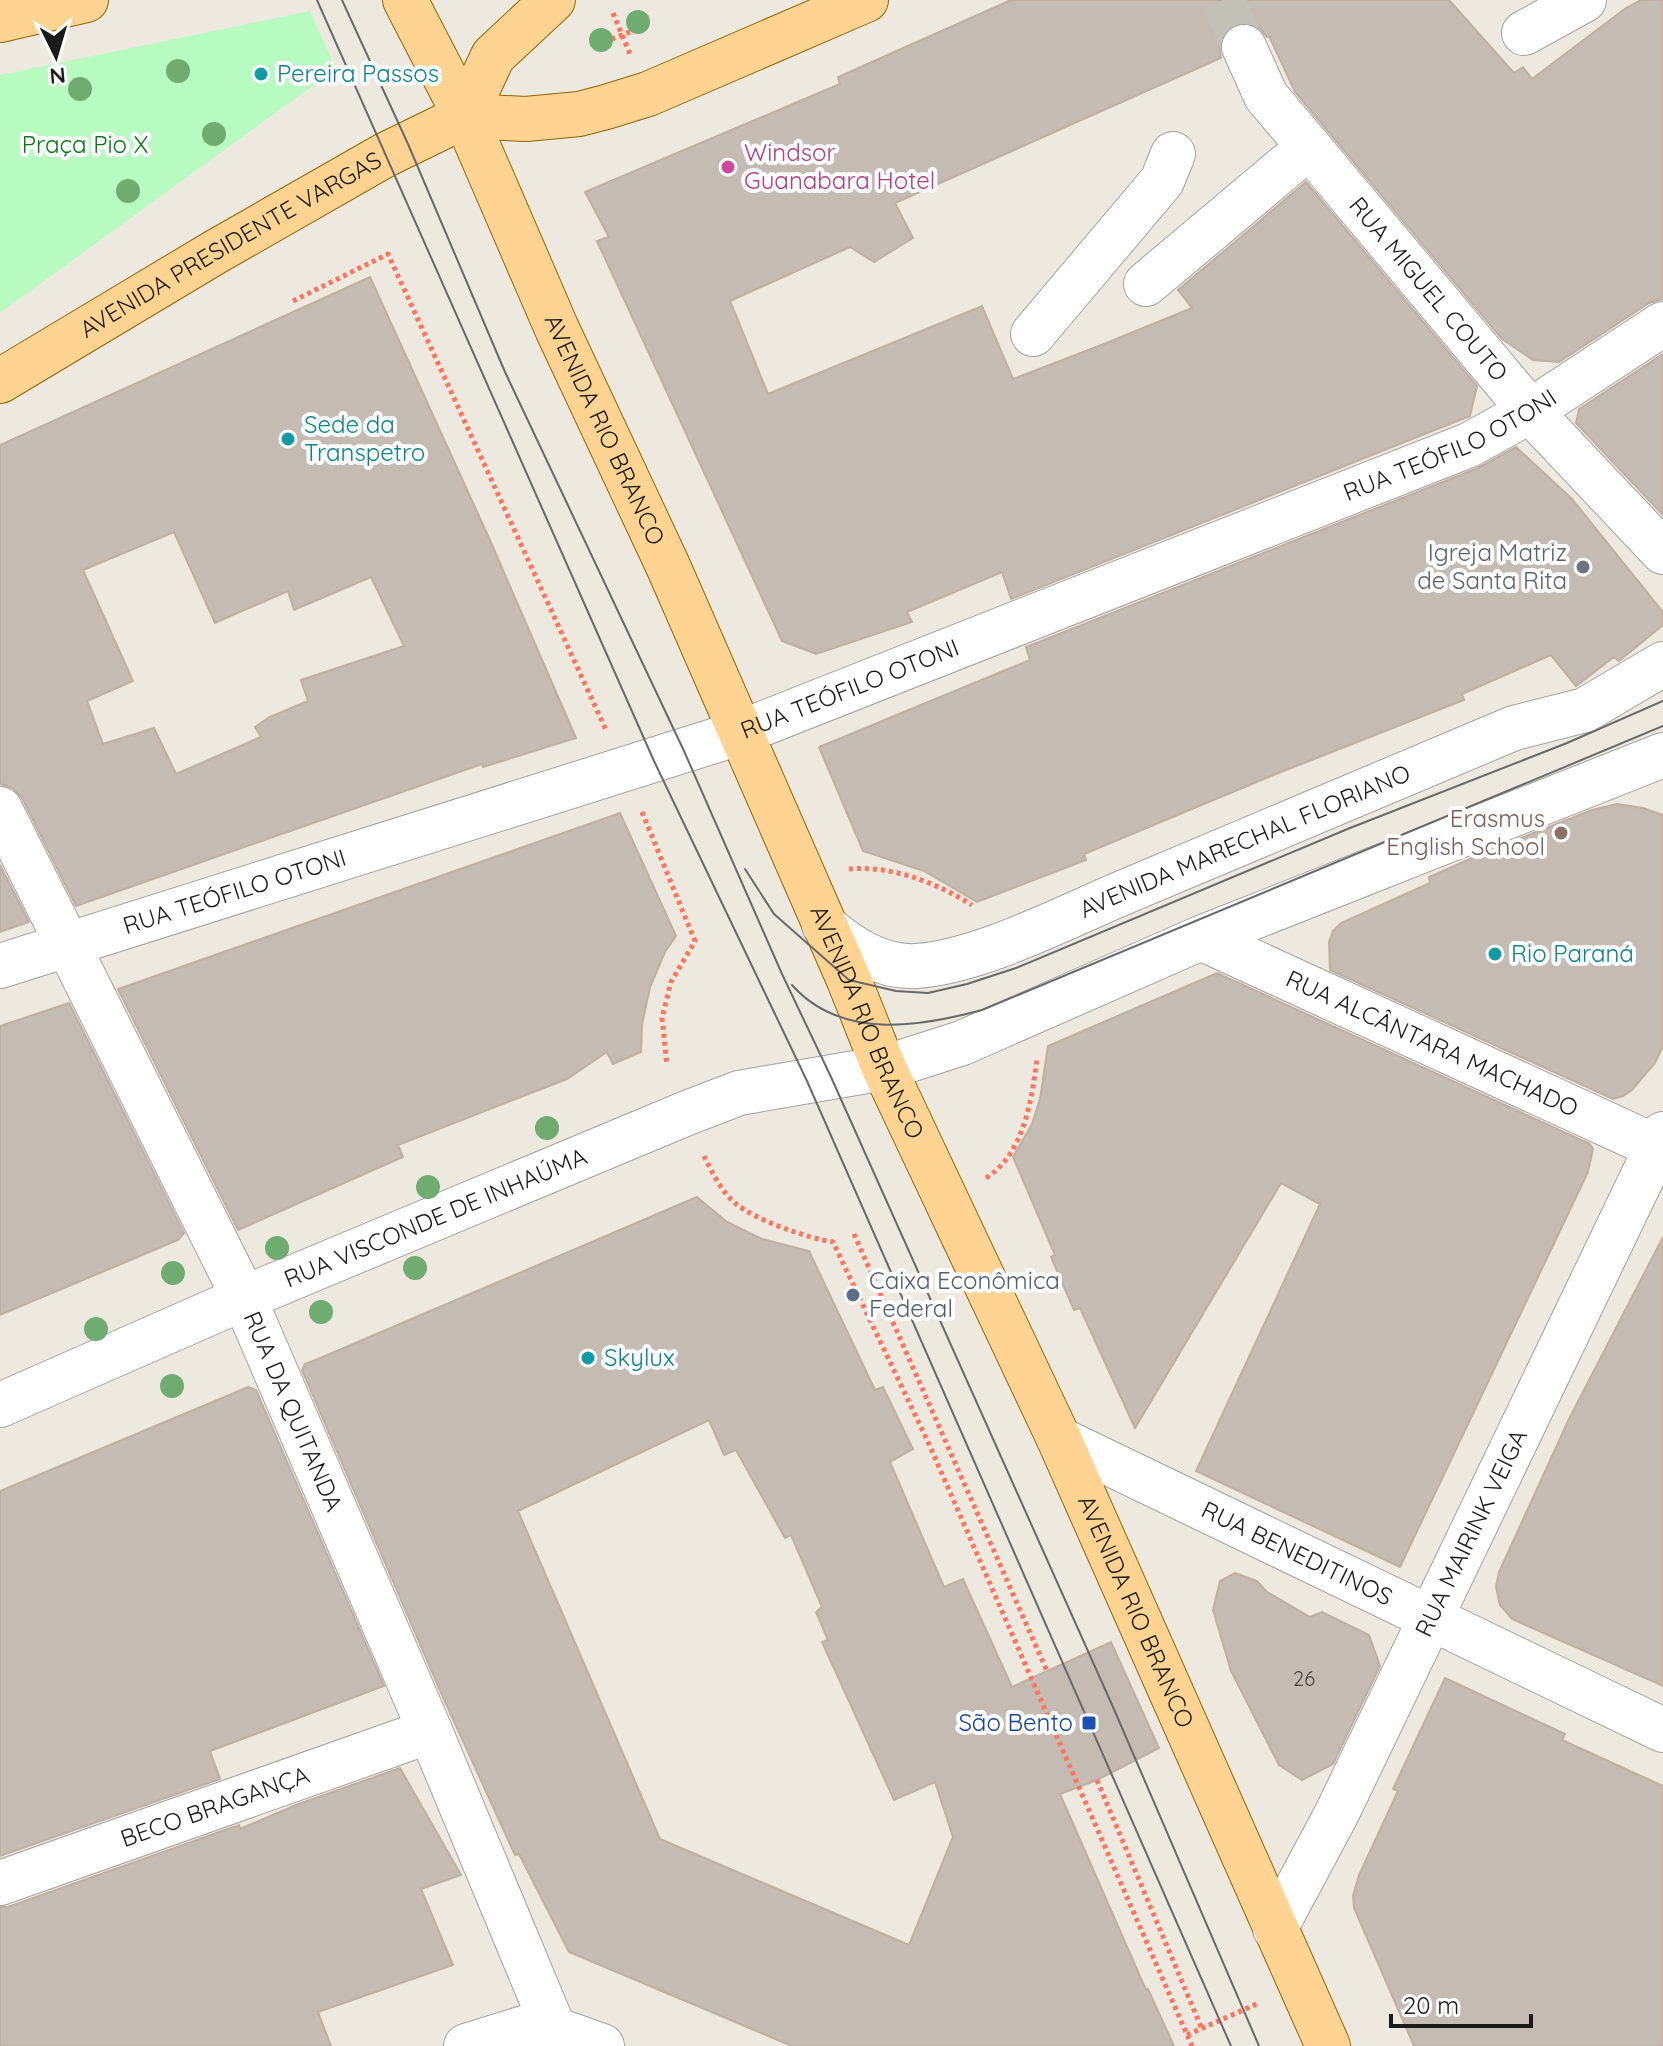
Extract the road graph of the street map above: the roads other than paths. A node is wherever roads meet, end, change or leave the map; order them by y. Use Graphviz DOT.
graph roads {
  1 [pos="86,0"];
  2 [pos="405,0"];
  3 [pos="553,0"];
  4 [pos="866,0"];
  5 [pos="1584,0"];
  6 [pos="0,20"];
  7 [pos="1524,33"];
  8 [pos="1244,47"];
  9 [pos="465,116"];
  10 [pos="1309,147"];
  11 [pos="1173,154"];
  12 [pos="1146,284"];
  13 [pos="1663,324"];
  14 [pos="1033,334"];
  15 [pos="0,381"];
  16 [pos="1530,411"];
  17 [pos="1663,552"];
  18 [pos="1663,664"];
  19 [pos="739,733"];
  20 [pos="1663,755"];
  21 [pos="0,809"];
  22 [pos="824,925"];
  23 [pos="1201,938"];
  24 [pos="66,945"];
  25 [pos="0,966"];
  26 [pos="884,1068"];
  27 [pos="1661,1144"];
  28 [pos="244,1298"];
  29 [pos="0,1405"];
  30 [pos="1059,1439"];
  31 [pos="1430,1619"];
  32 [pos="1663,1730"];
  33 [pos="430,1731"];
  34 [pos="0,1883"];
  35 [pos="1275,1929"];
  36 [pos="554,2029"];
  37 [pos="466,2046"];
  38 [pos="602,2046"];
  39 [pos="1328,2046"];
  1 -- 6 [label="main road"];
  2 -- 9 [label="main road, AVENIDA RIO BRANCO"];
  3 -- 9 [label="main road"];
  4 -- 9 [label="main road, AVENIDA PRESIDENTE VARGAS"];
  5 -- 7 [label="street"];
  8 -- 10 [label="street, RUA MIGUEL COUTO"];
  9 -- 15 [label="main road, AVENIDA PRESIDENTE VARGAS"];
  9 -- 19 [label="main road, AVENIDA RIO BRANCO"];
  10 -- 12 [label="street"];
  10 -- 16 [label="street, RUA MIGUEL COUTO"];
  11 -- 14 [label="street"];
  13 -- 16 [label="street, RUA TEÓFILO OTONI"];
  16 -- 17 [label="street, RUA MIGUEL COUTO"];
  16 -- 19 [label="street, RUA TEÓFILO OTONI"];
  18 -- 22 [label="street, AVENIDA MARECHAL FLORIANO"];
  19 -- 22 [label="main road, AVENIDA RIO BRANCO"];
  19 -- 24 [label="street, RUA TEÓFILO OTONI"];
  20 -- 23 [label="street"];
  21 -- 24 [label="street, RUA DA QUITANDA"];
  22 -- 26 [label="main road, AVENIDA RIO BRANCO"];
  23 -- 26 [label="street"];
  23 -- 27 [label="street, RUA ALCÂNTARA MACHADO"];
  24 -- 25 [label="street, RUA TEÓFILO OTONI"];
  24 -- 28 [label="street, RUA DA QUITANDA"];
  26 -- 28 [label="street, RUA VISCONDE DE INHAÚMA"];
  26 -- 30 [label="main road, AVENIDA RIO BRANCO"];
  27 -- 31 [label="street, RUA MAIRINK VEIGA"];
  28 -- 29 [label="street, RUA VISCONDE DE INHAÚMA"];
  28 -- 33 [label="street, RUA DA QUITANDA"];
  30 -- 31 [label="street, RUA BENEDITINOS"];
  30 -- 35 [label="main road, AVENIDA RIO BRANCO"];
  31 -- 32 [label="street, RUA BENEDITINOS"];
  31 -- 35 [label="street, RUA MAIRINK VEIGA"];
  33 -- 34 [label="street, BECO BRAGANÇA"];
  33 -- 36 [label="street, RUA DA QUITANDA"];
  35 -- 39 [label="main road, AVENIDA RIO BRANCO"];
  36 -- 37 [label="street"];
  36 -- 38 [label="street"];
}
